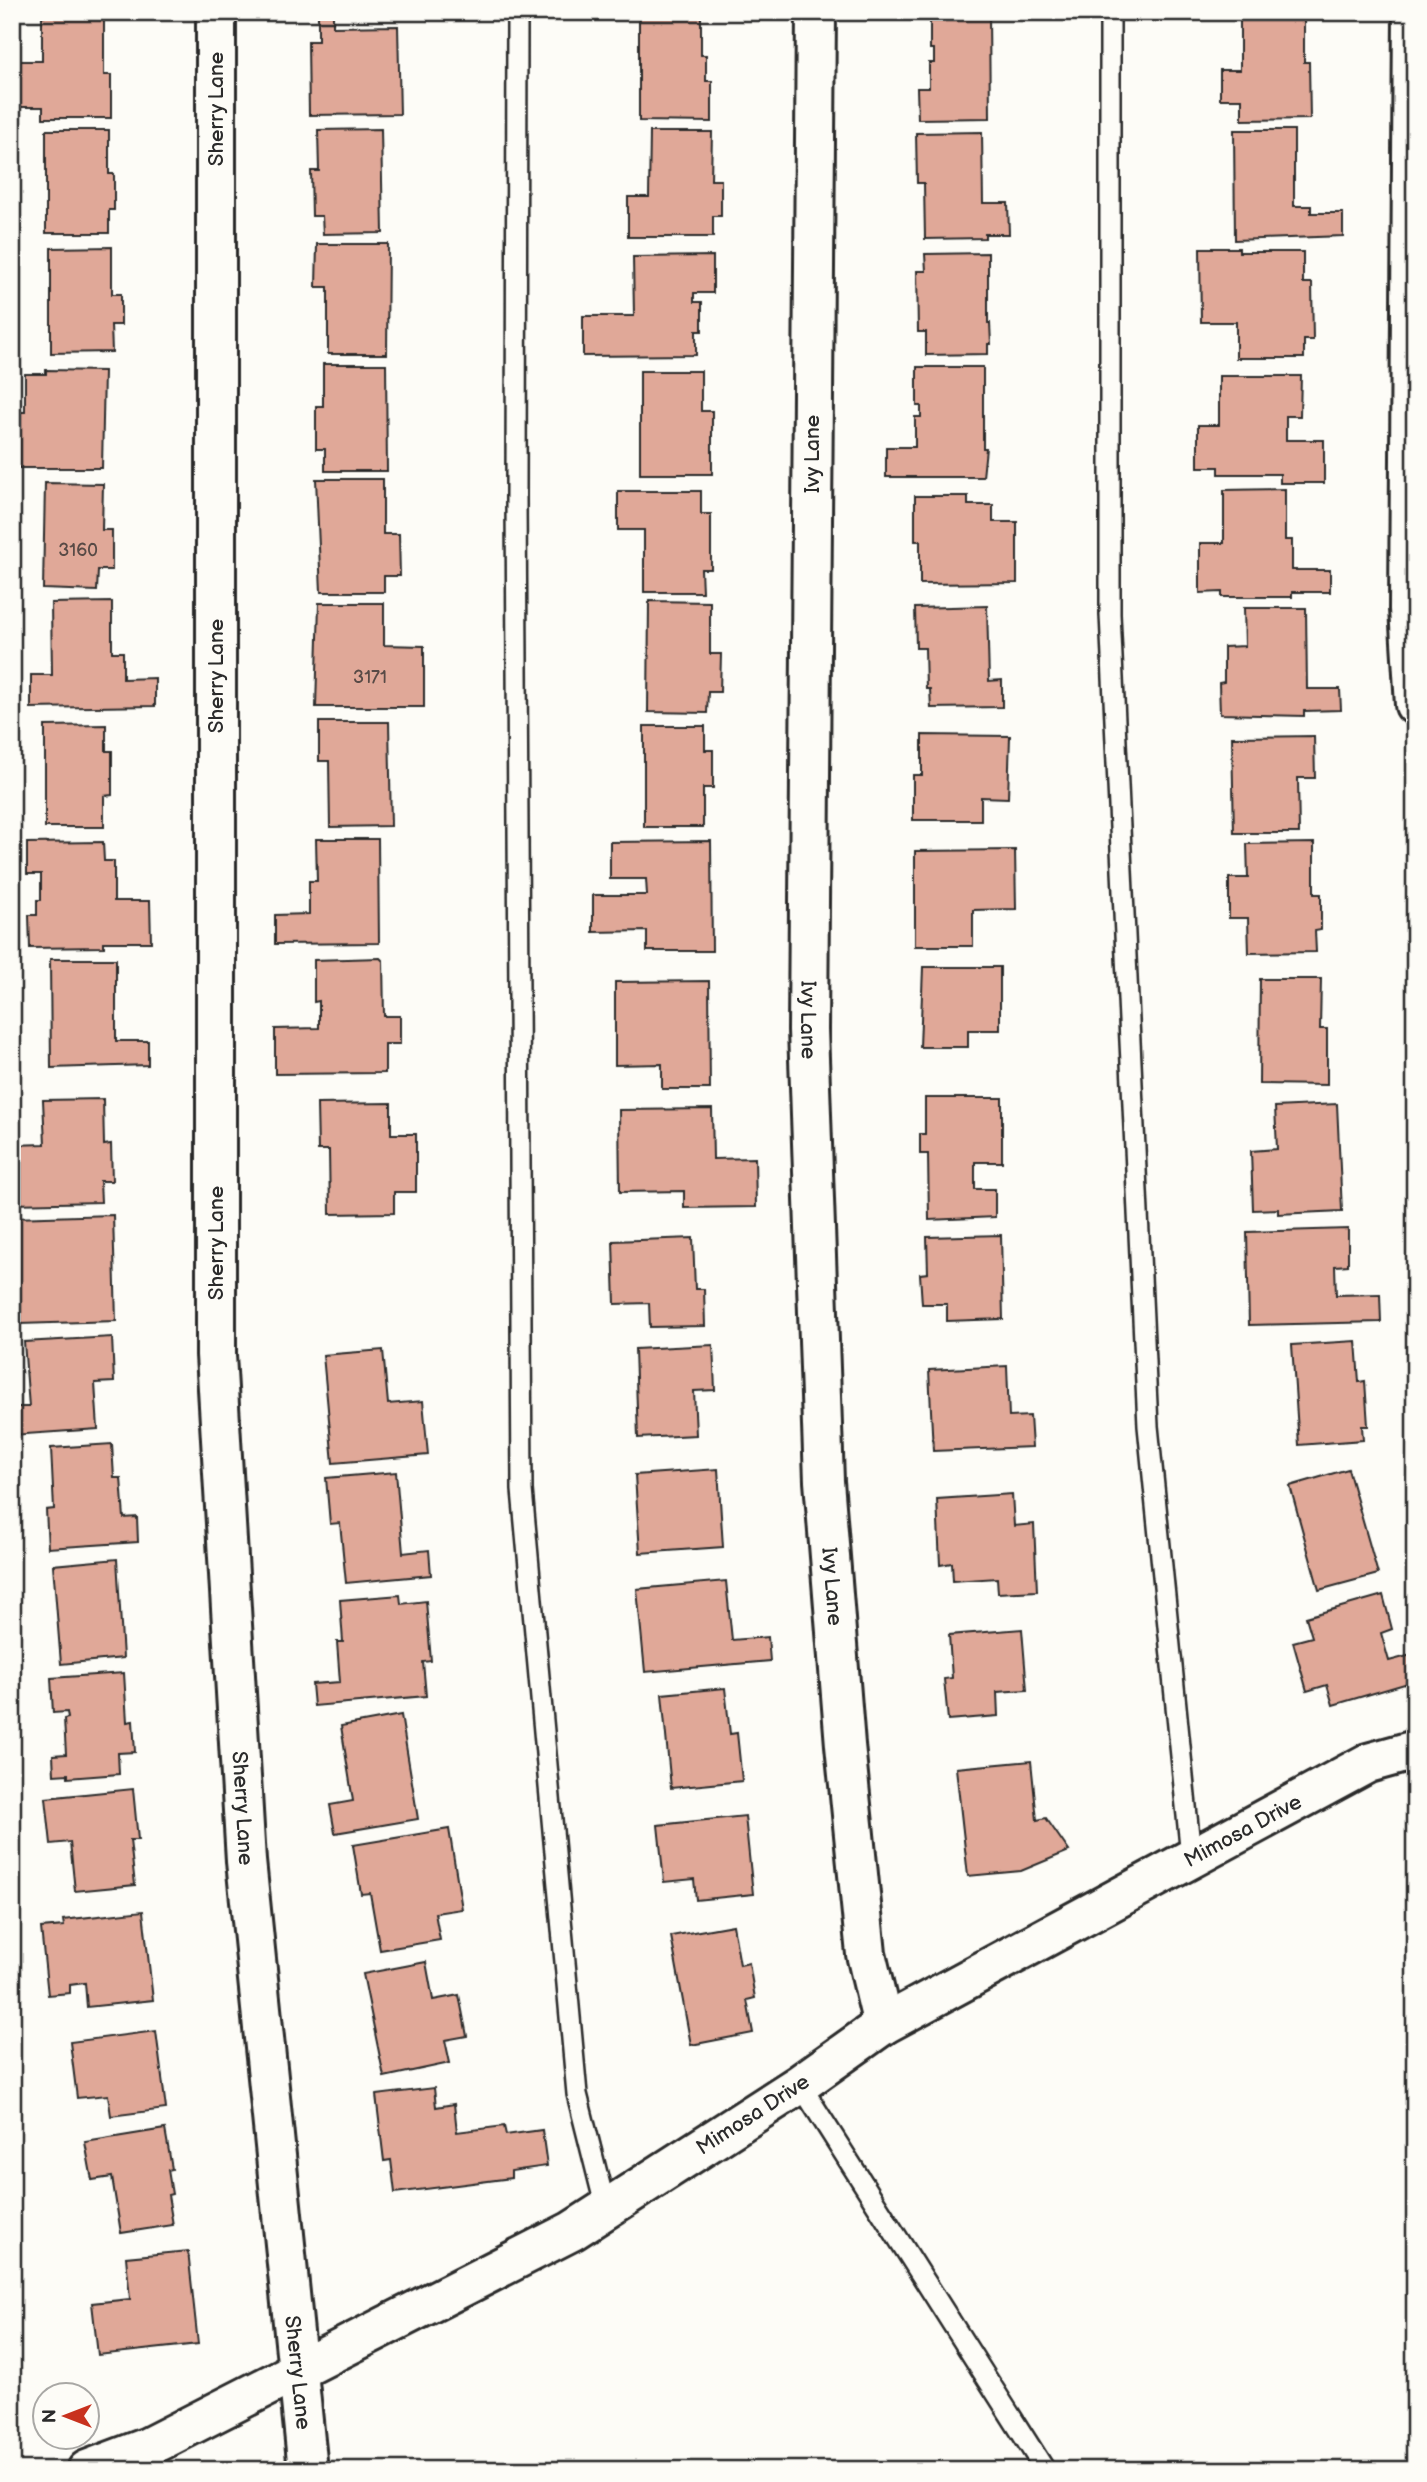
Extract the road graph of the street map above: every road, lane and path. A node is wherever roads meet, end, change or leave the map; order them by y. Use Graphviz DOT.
graph roads {
  1 [pos="216,12"];
  2 [pos="517,12"];
  3 [pos="816,12"];
  4 [pos="1110,12"];
  5 [pos="1413,12"];
  6 [pos="1415,705"];
  7 [pos="1415,1749"];
  8 [pos="1191,1856"];
  9 [pos="883,2025"];
  10 [pos="800,2084"];
  11 [pos="606,2209"];
  12 [pos="298,2373"];
  13 [pos="87,2470"];
  14 [pos="308,2470"];
  15 [pos="1045,2470"];
  1 -- 12 [label="street, Sherry Lane"];
  2 -- 11 [label="lane"];
  3 -- 9 [label="street, Ivy Lane"];
  4 -- 8 [label="lane"];
  5 -- 6 [label="street"];
  7 -- 8 [label="street, Mimosa Drive"];
  8 -- 9 [label="street, Mimosa Drive"];
  9 -- 10 [label="street, Mimosa Drive"];
  10 -- 11 [label="street, Mimosa Drive"];
  10 -- 15 [label="lane"];
  11 -- 12 [label="street, Mimosa Drive"];
  12 -- 13 [label="street, Mimosa Drive"];
  12 -- 14 [label="street, Sherry Lane"];
}
